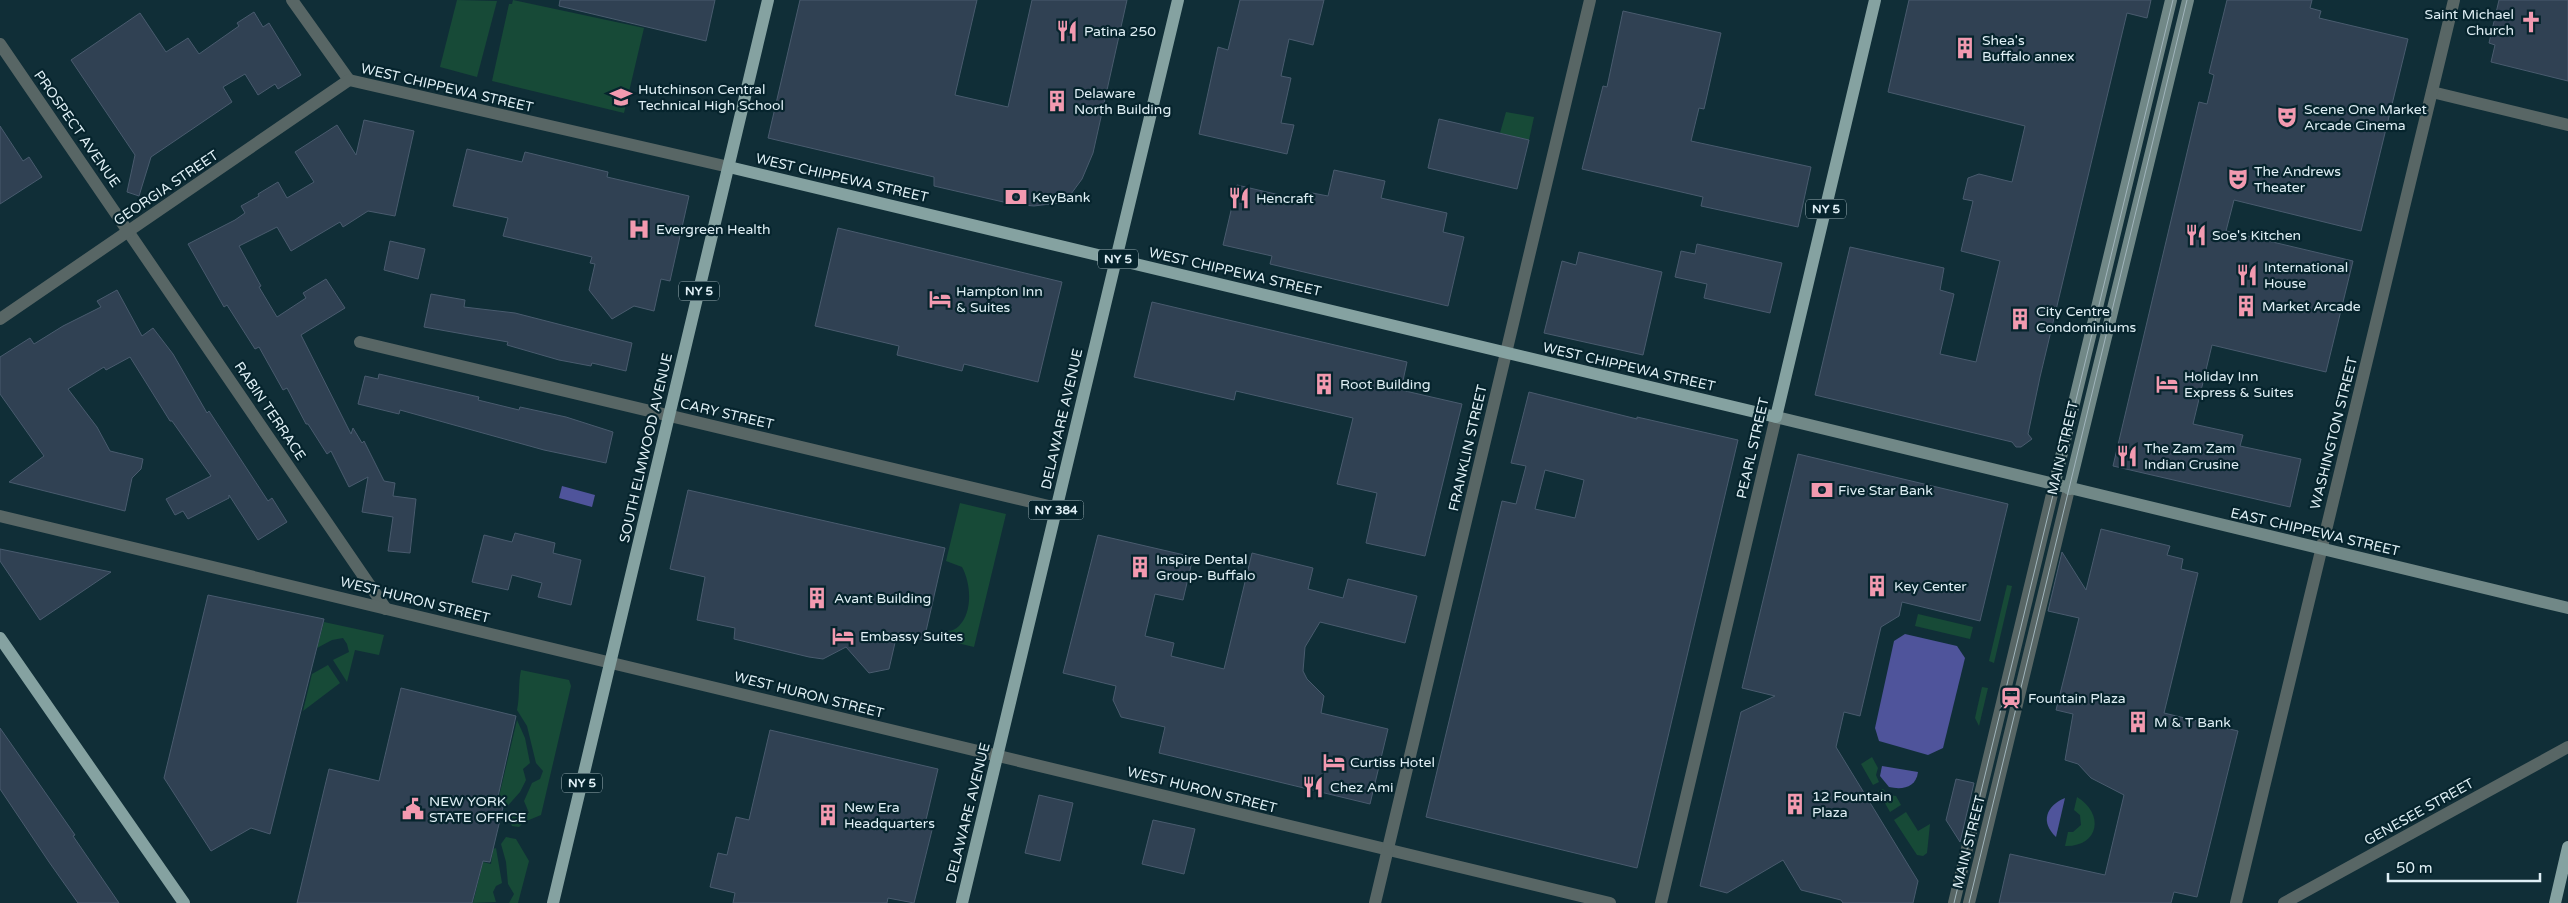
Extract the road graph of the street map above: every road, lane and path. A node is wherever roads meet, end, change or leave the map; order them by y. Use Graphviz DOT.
graph roads {
  1 [pos="292,0"];
  2 [pos="768,0"];
  3 [pos="1178,0"];
  4 [pos="1590,0"];
  5 [pos="1875,0"];
  6 [pos="2188,0"];
  7 [pos="2454,0"];
  8 [pos="2171,3"];
  9 [pos="0,44"];
  10 [pos="349,80"];
  11 [pos="2432,92"];
  12 [pos="2568,125"];
  13 [pos="729,166"];
  14 [pos="129,231"];
  15 [pos="1116,259"];
  16 [pos="0,319"];
  17 [pos="360,342"];
  18 [pos="1506,352"];
  19 [pos="668,415"];
  20 [pos="1776,417"];
  21 [pos="2055,486"];
  22 [pos="2069,489"];
  23 [pos="1057,508"];
  24 [pos="0,516"];
  25 [pos="2321,549"];
  26 [pos="2568,608"];
  27 [pos="386,609"];
  28 [pos="0,638"];
  29 [pos="610,663"];
  30 [pos="2568,747"];
  31 [pos="998,756"];
  32 [pos="2568,847"];
  33 [pos="1388,850"];
  34 [pos="184,903"];
  35 [pos="553,903"];
  36 [pos="962,903"];
  37 [pos="1375,903"];
  38 [pos="1610,903"];
  39 [pos="1660,903"];
  40 [pos="1954,903"];
  41 [pos="1969,903"];
  42 [pos="2236,903"];
  43 [pos="2284,903"];
  44 [pos="2555,903"];
  1 -- 10 [label="street"];
  2 -- 13 [label="main road, SOUTH ELMWOOD AVENUE"];
  3 -- 15 [label="main road, DELAWARE AVENUE / NY 384"];
  4 -- 18 [label="street, FRANKLIN STREET"];
  5 -- 20 [label="main road, PEARL STREET / NY 5"];
  6 -- 22 [label="main road, MAIN STREET"];
  7 -- 11 [label="street, WASHINGTON STREET"];
  8 -- 21 [label="main road, MAIN STREET"];
  9 -- 14 [label="street, PROSPECT AVENUE"];
  10 -- 13 [label="street, WEST CHIPPEWA STREET"];
  10 -- 14 [label="street, GEORGIA STREET"];
  11 -- 12 [label="street"];
  11 -- 25 [label="street, WASHINGTON STREET"];
  13 -- 15 [label="main road, WEST CHIPPEWA STREET / NY 5"];
  13 -- 19 [label="main road, SOUTH ELMWOOD AVENUE / NY 5"];
  14 -- 16 [label="street, GEORGIA STREET"];
  14 -- 27 [label="street, RABIN TERRACE"];
  15 -- 18 [label="main road, WEST CHIPPEWA STREET / NY 5"];
  15 -- 23 [label="main road, DELAWARE AVENUE / NY 384"];
  17 -- 19 [label="street, CARY STREET"];
  18 -- 20 [label="main road, WEST CHIPPEWA STREET / NY 5"];
  18 -- 33 [label="street, FRANKLIN STREET"];
  19 -- 23 [label="street, CARY STREET"];
  19 -- 29 [label="main road, SOUTH ELMWOOD AVENUE / NY 5"];
  20 -- 21 [label="main road, WEST CHIPPEWA STREET"];
  20 -- 39 [label="street, PEARL STREET"];
  21 -- 22 [label="main road, EAST CHIPPEWA STREET"];
  21 -- 40 [label="street, MAIN STREET"];
  22 -- 25 [label="main road, EAST CHIPPEWA STREET"];
  22 -- 41 [label="street, MAIN STREET"];
  23 -- 31 [label="main road, DELAWARE AVENUE / NY 384"];
  24 -- 27 [label="street, WEST HURON STREET"];
  25 -- 26 [label="main road, EAST CHIPPEWA STREET"];
  25 -- 42 [label="street, WASHINGTON STREET"];
  27 -- 29 [label="street, WEST HURON STREET"];
  28 -- 34 [label="main road"];
  29 -- 31 [label="street, WEST HURON STREET"];
  29 -- 35 [label="main road, SOUTH ELMWOOD AVENUE / NY 5"];
  30 -- 43 [label="street, GENESEE STREET"];
  31 -- 33 [label="street, WEST HURON STREET"];
  31 -- 36 [label="main road, DELAWARE AVENUE / NY 384"];
  32 -- 44 [label="main road"];
  33 -- 37 [label="street, FRANKLIN STREET"];
  33 -- 38 [label="street, WEST HURON STREET"];
}
